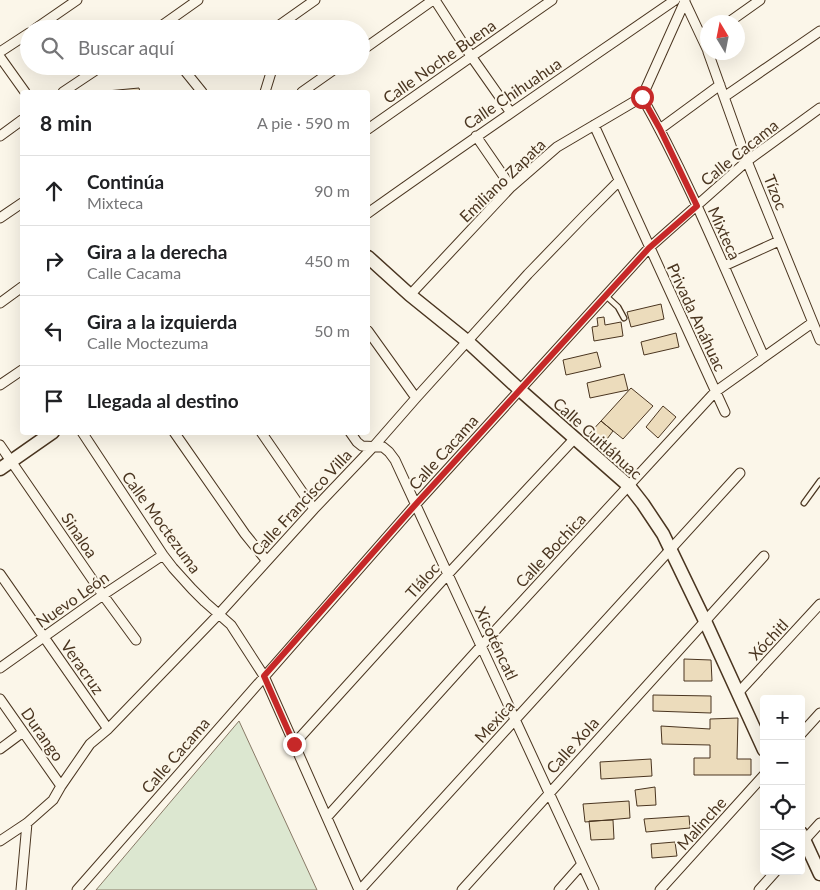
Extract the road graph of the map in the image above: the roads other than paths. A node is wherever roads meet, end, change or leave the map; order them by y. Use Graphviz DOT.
graph roads {
  1 [pos="77,0"];
  2 [pos="198,0"];
  3 [pos="315,0"];
  4 [pos="434,0"];
  5 [pos="552,0"];
  6 [pos="675,0"];
  7 [pos="759,0"];
  8 [pos="685,1"];
  9 [pos="739,15"];
  10 [pos="289,18"];
  11 [pos="47,20"];
  12 [pos="170,20"];
  13 [pos="286,20"];
  14 [pos="700,29"];
  15 [pos="820,31"];
  16 [pos="20,39"];
  17 [pos="370,45"];
  18 [pos="0,52"];
  19 [pos="471,56"];
  20 [pos="0,58"];
  21 [pos="711,60"];
  22 [pos="88,75"];
  23 [pos="188,75"];
  24 [pos="271,75"];
  25 [pos="326,75"];
  26 [pos="720,85"];
  27 [pos="24,90"];
  28 [pos="66,90"];
  29 [pos="200,90"];
  30 [pos="266,90"];
  31 [pos="305,90"];
  32 [pos="642,97"];
  33 [pos="724,97"];
  34 [pos="820,108"];
  35 [pos="511,113"];
  36 [pos="20,121"];
  37 [pos="594,125"];
  38 [pos="370,128"];
  39 [pos="660,129"];
  40 [pos="0,136"];
  41 [pos="476,136"];
  42 [pos="748,161"];
  43 [pos="619,181"];
  44 [pos="511,187"];
  45 [pos="20,204"];
  46 [pos="697,206"];
  47 [pos="370,212"];
  48 [pos="0,218"];
  49 [pos="779,241"];
  50 [pos="649,248"];
  51 [pos="370,259"];
  52 [pos="724,266"];
  53 [pos="20,288"];
  54 [pos="410,295"];
  55 [pos="606,296"];
  56 [pos="0,303"];
  57 [pos="624,318"];
  58 [pos="812,323"];
  59 [pos="370,335"];
  60 [pos="820,340"];
  61 [pos="467,341"];
  62 [pos="764,357"];
  63 [pos="20,371"];
  64 [pos="0,385"];
  65 [pos="520,390"];
  66 [pos="715,392"];
  67 [pos="416,398"];
  68 [pos="725,412"];
  69 [pos="49,435"];
  70 [pos="84,435"];
  71 [pos="176,435"];
  72 [pos="263,435"];
  73 [pos="352,435"];
  74 [pos="575,438"];
  75 [pos="0,445"];
  76 [pos="374,446"];
  77 [pos="11,461"];
  78 [pos="0,469"];
  79 [pos="740,473"];
  80 [pos="820,481"];
  81 [pos="629,486"];
  82 [pos="804,502"];
  83 [pos="416,504"];
  84 [pos="314,509"];
  85 [pos="671,550"];
  86 [pos="163,555"];
  87 [pos="764,556"];
  88 [pos="266,560"];
  89 [pos="449,573"];
  90 [pos="0,574"];
  91 [pos="103,595"];
  92 [pos="820,604"];
  93 [pos="218,614"];
  94 [pos="705,621"];
  95 [pos="44,637"];
  96 [pos="136,640"];
  97 [pos="482,645"];
  98 [pos="0,668"];
  99 [pos="264,676"];
  100 [pos="738,694"];
  101 [pos="0,699"];
  102 [pos="820,713"];
  103 [pos="516,719"];
  104 [pos="108,729"];
  105 [pos="805,730"];
  106 [pos="23,732"];
  107 [pos="760,741"];
  108 [pos="294,744"];
  109 [pos="0,749"];
  110 [pos="760,779"];
  111 [pos="61,786"];
  112 [pos="550,793"];
  113 [pos="327,817"];
  114 [pos="27,823"];
  115 [pos="820,823"];
  116 [pos="805,836"];
  117 [pos="0,840"];
  118 [pos="805,845"];
  119 [pos="582,864"];
  120 [pos="820,874"];
  121 [pos="772,875"];
  122 [pos="21,890"];
  123 [pos="77,890"];
  124 [pos="360,890"];
  125 [pos="462,890"];
  126 [pos="559,890"];
  127 [pos="594,890"];
  128 [pos="660,890"];
  129 [pos="759,890"];
  1 -- 11 [label="street"];
  2 -- 12 [label="street"];
  3 -- 10 [label="street"];
  4 -- 17 [label="street"];
  4 -- 19 [label="street"];
  5 -- 19 [label="street, Calle Noche Buena"];
  6 -- 35 [label="street, Calle Chihuahua"];
  7 -- 9 [label="street"];
  8 -- 14 [label="street, Tízoc"];
  8 -- 32 [label="street"];
  10 -- 13 [label="street"];
  15 -- 33 [label="street"];
  16 -- 18 [label="street"];
  19 -- 35 [label="street"];
  19 -- 38 [label="street, Calle Noche Buena"];
  20 -- 27 [label="street"];
  21 -- 26 [label="street, Tízoc"];
  22 -- 28 [label="street"];
  23 -- 29 [label="street"];
  24 -- 30 [label="street"];
  25 -- 31 [label="street"];
  26 -- 33 [label="street, Tízoc"];
  26 -- 39 [label="street"];
  32 -- 37 [label="street, Emiliano Zapata"];
  32 -- 39 [label="street, Mixteca"];
  33 -- 42 [label="street, Tízoc"];
  34 -- 42 [label="street, Calle Cacama"];
  35 -- 41 [label="street, Calle Chihuahua"];
  36 -- 40 [label="street"];
  37 -- 43 [label="street, Privada Anáhuac"];
  37 -- 44 [label="street, Emiliano Zapata"];
  39 -- 46 [label="street, Mixteca"];
  41 -- 44 [label="street"];
  41 -- 47 [label="street, Calle Chihuahua"];
  42 -- 46 [label="street, Calle Cacama"];
  42 -- 49 [label="street, Tízoc"];
  43 -- 50 [label="street, Privada Anáhuac"];
  43 -- 61 [label="street, Calle Francisco Villa"];
  44 -- 54 [label="street, Emiliano Zapata"];
  45 -- 48 [label="street"];
  46 -- 50 [label="street, Calle Cacama"];
  46 -- 52 [label="street, Mixteca"];
  49 -- 52 [label="street"];
  49 -- 58 [label="street, Tízoc"];
  50 -- 55 [label="street, Calle Cacama"];
  50 -- 66 [label="street, Privada Anáhuac"];
  51 -- 54 [label="street, Calle Cuitláhuac"];
  52 -- 62 [label="street, Mixteca"];
  53 -- 56 [label="street"];
  54 -- 61 [label="street, Calle Cuitláhuac"];
  55 -- 57 [label="lane"];
  55 -- 65 [label="street, Calle Cacama"];
  58 -- 60 [label="street, Tízoc"];
  58 -- 62 [label="street, Calle Bochica"];
  59 -- 67 [label="street"];
  61 -- 65 [label="street, Calle Cuitláhuac"];
  61 -- 67 [label="street, Calle Francisco Villa"];
  62 -- 66 [label="street, Calle Bochica"];
  63 -- 64 [label="street"];
  65 -- 74 [label="street, Calle Cuitláhuac"];
  65 -- 83 [label="street, Calle Cacama"];
  66 -- 68 [label="street, Privada Anáhuac"];
  66 -- 81 [label="street, Calle Bochica"];
  67 -- 76 [label="street, Calle Francisco Villa"];
  69 -- 77 [label="street"];
  70 -- 86 [label="street, Calle Moctezuma"];
  71 -- 88 [label="street"];
  72 -- 84 [label="street"];
  73 -- 76 [label="street, Xicoténcatl"];
  74 -- 81 [label="street, Calle Cuitláhuac"];
  74 -- 89 [label="street, Tláloc"];
  75 -- 77 [label="street, Sinaloa"];
  76 -- 83 [label="street, Xicoténcatl"];
  76 -- 84 [label="street, Calle Francisco Villa"];
  77 -- 78 [label="street"];
  77 -- 91 [label="street, Sinaloa"];
  79 -- 85 [label="street, Mexica"];
  80 -- 82 [label="lane"];
  81 -- 85 [label="street, Calle Cuitláhuac"];
  81 -- 97 [label="street, Calle Bochica"];
  83 -- 89 [label="street, Xicoténcatl"];
  83 -- 99 [label="street, Calle Cacama"];
  84 -- 88 [label="street, Calle Francisco Villa"];
  85 -- 94 [label="street, Calle Cuitláhuac"];
  85 -- 103 [label="street, Mexica"];
  86 -- 91 [label="street, Nuevo León"];
  86 -- 93 [label="street, Calle Moctezuma"];
  87 -- 94 [label="street, Calle Xola"];
  88 -- 93 [label="street, Calle Francisco Villa"];
  89 -- 97 [label="street, Xicoténcatl"];
  89 -- 108 [label="street, Tláloc"];
  90 -- 95 [label="street, Veracruz"];
  91 -- 95 [label="street, Nuevo León"];
  91 -- 96 [label="street, Sinaloa"];
  92 -- 100 [label="street, Xóchitl"];
  93 -- 99 [label="street, Calle Moctezuma"];
  93 -- 104 [label="street, Calle Francisco Villa"];
  94 -- 100 [label="street, Calle Cuitláhuac"];
  94 -- 112 [label="street, Calle Xola"];
  95 -- 98 [label="street, Nuevo León"];
  95 -- 104 [label="street, Veracruz"];
  97 -- 103 [label="street, Xicoténcatl"];
  97 -- 113 [label="street, Calle Bochica"];
  99 -- 108 [label="street, Calle Moctezuma"];
  99 -- 123 [label="street, Calle Cacama"];
  100 -- 107 [label="street, Calle Cuitláhuac"];
  101 -- 106 [label="street, Durango"];
  102 -- 105 [label="street"];
  103 -- 112 [label="street, Xicoténcatl"];
  103 -- 124 [label="street, Mexica"];
  104 -- 111 [label="street, Calle Francisco Villa"];
  106 -- 109 [label="street"];
  106 -- 111 [label="street, Durango"];
  108 -- 113 [label="street, Calle Moctezuma"];
  110 -- 128 [label="street, Malinche"];
  111 -- 114 [label="street, Calle Francisco Villa"];
  112 -- 119 [label="street, Xicoténcatl"];
  112 -- 125 [label="street, Calle Xola"];
  113 -- 124 [label="street, Calle Moctezuma"];
  114 -- 117 [label="street, Calle Francisco Villa"];
  114 -- 122 [label="street"];
  115 -- 116 [label="street"];
  118 -- 120 [label="street"];
  119 -- 126 [label="street"];
  119 -- 127 [label="street, Xicoténcatl"];
  121 -- 129 [label="street"];
}
